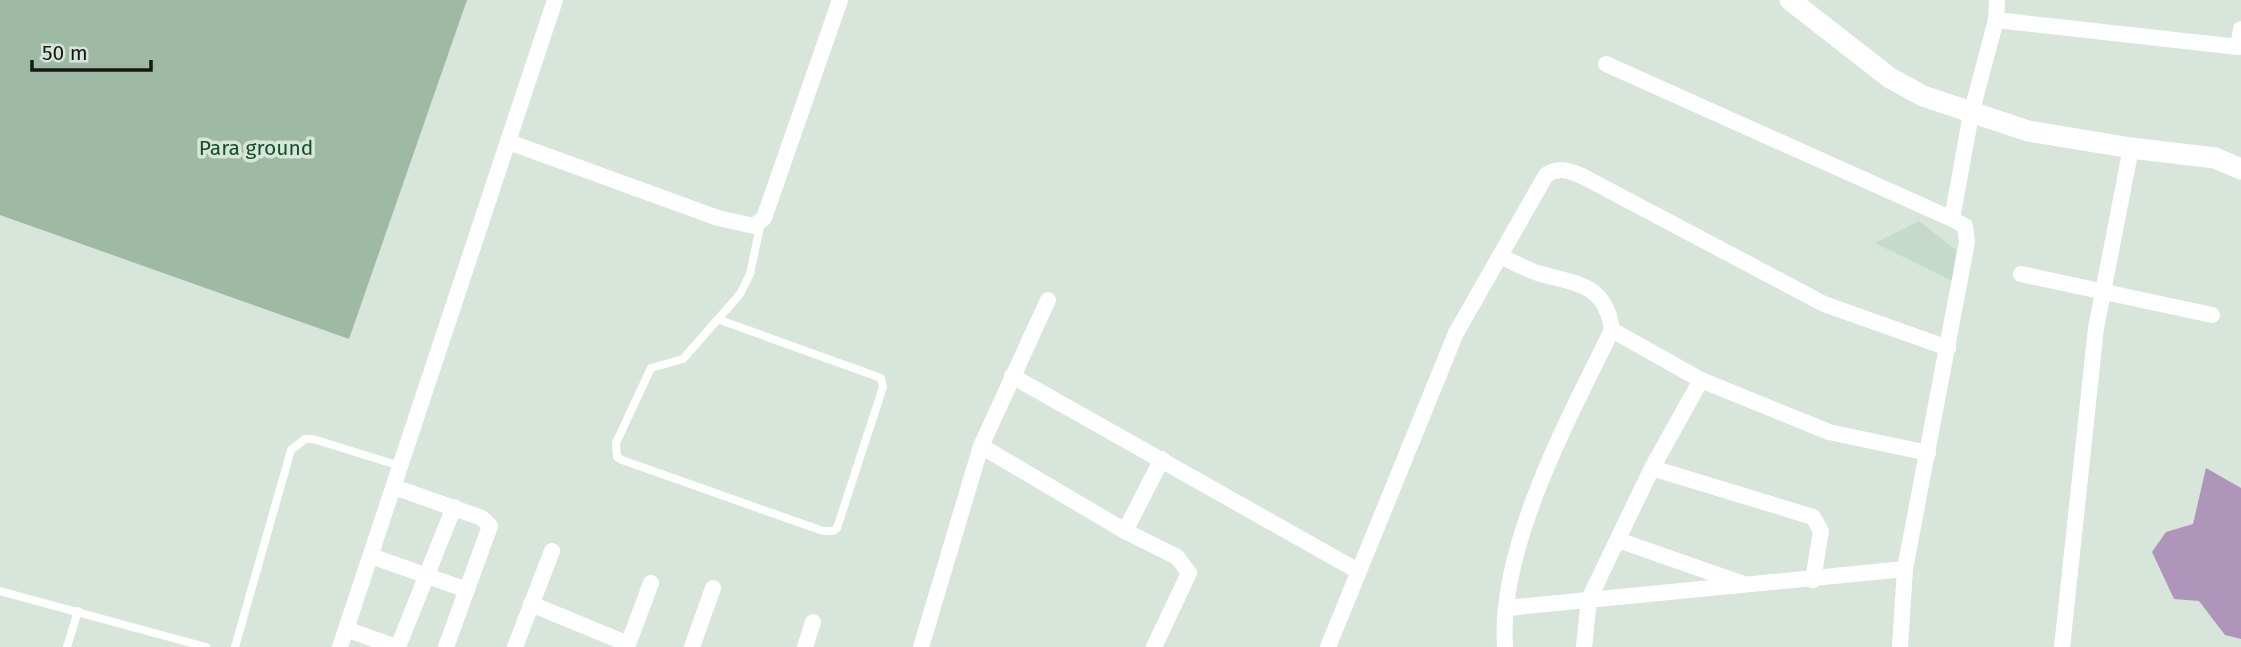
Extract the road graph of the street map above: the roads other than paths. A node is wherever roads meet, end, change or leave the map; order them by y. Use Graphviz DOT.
graph roads {
  1 [pos="555,0"];
  2 [pos="840,0"];
  3 [pos="1790,0"];
  4 [pos="1997,0"];
  5 [pos="1996,20"];
  6 [pos="2241,29"];
  7 [pos="2240,47"];
  8 [pos="1606,64"];
  9 [pos="1971,114"];
  10 [pos="509,142"];
  11 [pos="2131,148"];
  12 [pos="2241,169"];
  13 [pos="1952,219"];
  14 [pos="761,222"];
  15 [pos="1500,256"];
  16 [pos="2021,274"];
  17 [pos="2104,290"];
  18 [pos="1048,300"];
  19 [pos="2212,315"];
  20 [pos="720,320"];
  21 [pos="1612,330"];
  22 [pos="1948,348"];
  23 [pos="1012,376"];
  24 [pos="1701,380"];
  25 [pos="981,446"];
  26 [pos="1928,453"];
  27 [pos="1162,459"];
  28 [pos="400,466"];
  29 [pos="1652,468"];
  30 [pos="394,486"];
  31 [pos="454,507"];
  32 [pos="1125,531"];
  33 [pos="1618,540"];
  34 [pos="552,551"];
  35 [pos="371,556"];
  36 [pos="1905,569"];
  37 [pos="1358,571"];
  38 [pos="426,576"];
  39 [pos="1813,580"];
  40 [pos="651,583"];
  41 [pos="1746,585"];
  42 [pos="713,588"];
  43 [pos="467,590"];
  44 [pos="0,591"];
  45 [pos="1589,599"];
  46 [pos="531,604"];
  47 [pos="1507,608"];
  48 [pos="78,611"];
  49 [pos="813,622"];
  50 [pos="346,629"];
  51 [pos="627,646"];
  52 [pos="67,647"];
  53 [pos="206,647"];
  54 [pos="235,647"];
  55 [pos="340,647"];
  56 [pos="397,647"];
  57 [pos="446,647"];
  58 [pos="515,647"];
  59 [pos="692,647"];
  60 [pos="805,647"];
  61 [pos="921,647"];
  62 [pos="1154,647"];
  63 [pos="1328,647"];
  64 [pos="1505,647"];
  65 [pos="1584,647"];
  66 [pos="1900,647"];
  67 [pos="2062,647"];
  1 -- 10 [label="street"];
  2 -- 14 [label="street"];
  3 -- 9 [label="street"];
  4 -- 5 [label="street"];
  5 -- 7 [label="street"];
  5 -- 9 [label="street"];
  6 -- 7 [label="street"];
  8 -- 13 [label="street"];
  9 -- 11 [label="street"];
  9 -- 13 [label="street"];
  10 -- 14 [label="street"];
  10 -- 28 [label="street"];
  11 -- 12 [label="street"];
  11 -- 17 [label="street"];
  13 -- 22 [label="street"];
  14 -- 20 [label="lane"];
  15 -- 21 [label="street"];
  15 -- 22 [label="street"];
  15 -- 37 [label="street"];
  16 -- 17 [label="street"];
  17 -- 19 [label="street"];
  17 -- 67 [label="street"];
  18 -- 23 [label="street"];
  20 -- 20 [label="lane"];
  21 -- 24 [label="street"];
  21 -- 47 [label="street"];
  22 -- 26 [label="street"];
  23 -- 25 [label="street"];
  23 -- 27 [label="street"];
  24 -- 26 [label="street"];
  24 -- 29 [label="street"];
  25 -- 32 [label="street"];
  25 -- 61 [label="street"];
  26 -- 36 [label="street"];
  27 -- 32 [label="street"];
  27 -- 37 [label="street"];
  28 -- 30 [label="street"];
  28 -- 54 [label="lane"];
  29 -- 33 [label="street"];
  29 -- 39 [label="street"];
  30 -- 31 [label="street"];
  30 -- 35 [label="street"];
  31 -- 38 [label="street"];
  31 -- 43 [label="street"];
  32 -- 62 [label="street"];
  33 -- 41 [label="street"];
  33 -- 45 [label="street"];
  34 -- 46 [label="street"];
  35 -- 38 [label="street"];
  35 -- 50 [label="street"];
  36 -- 39 [label="street"];
  36 -- 66 [label="street"];
  37 -- 63 [label="street"];
  38 -- 43 [label="street"];
  38 -- 56 [label="street"];
  39 -- 41 [label="street"];
  40 -- 51 [label="street"];
  41 -- 45 [label="street"];
  42 -- 59 [label="street"];
  43 -- 57 [label="street"];
  44 -- 48 [label="lane"];
  45 -- 47 [label="street"];
  45 -- 65 [label="street"];
  46 -- 51 [label="street"];
  46 -- 58 [label="street"];
  47 -- 64 [label="street"];
  48 -- 52 [label="lane"];
  48 -- 53 [label="lane"];
  49 -- 60 [label="street"];
  50 -- 55 [label="street"];
  50 -- 56 [label="street"];
}
